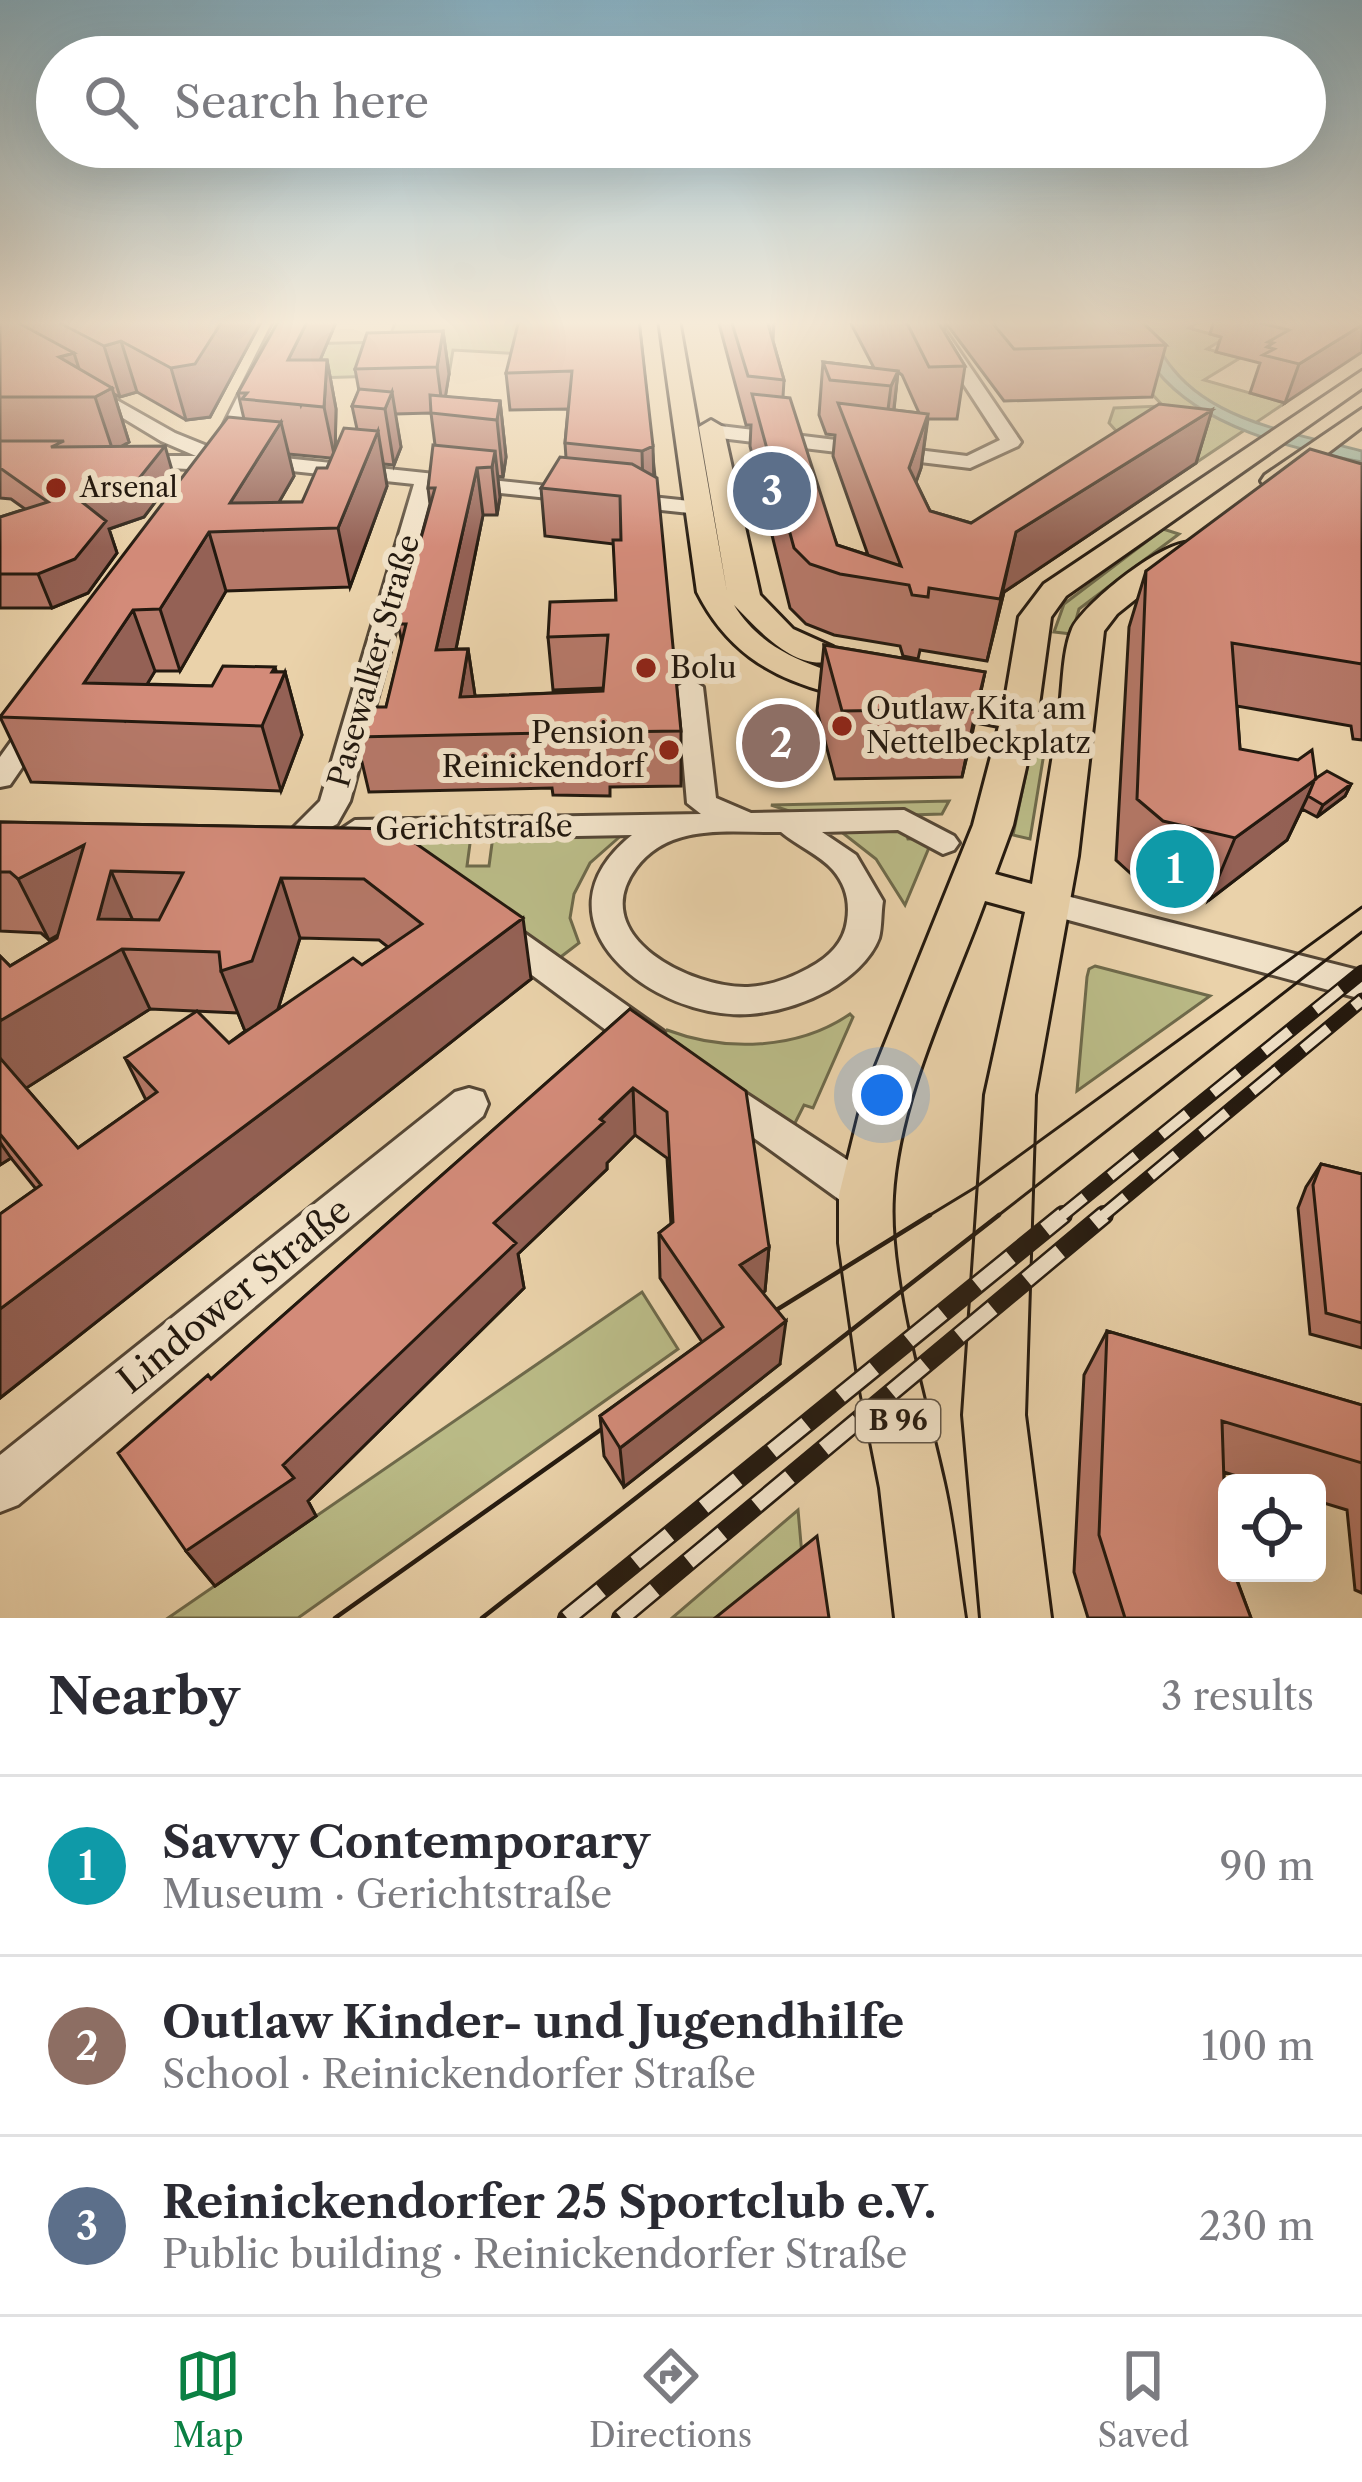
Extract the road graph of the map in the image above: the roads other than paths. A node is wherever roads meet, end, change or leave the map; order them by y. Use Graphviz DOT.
graph roads {
  1 [pos="95,396"];
  2 [pos="247,396"];
  3 [pos="687,396"];
  4 [pos="705,396"];
  5 [pos="980,396"];
  6 [pos="1337,396"];
  7 [pos="1362,416"];
  8 [pos="712,431"];
  9 [pos="217,457"];
  10 [pos="100,462"];
  11 [pos="204,481"];
  12 [pos="424,481"];
  13 [pos="1253,496"];
  14 [pos="713,508"];
  15 [pos="1174,508"];
  16 [pos="1031,639"];
  17 [pos="1086,647"];
  18 [pos="690,687"];
  19 [pos="56,697"];
  20 [pos="1022,705"];
  21 [pos="1078,715"];
  22 [pos="0,778"];
  23 [pos="737,809"];
  24 [pos="785,822"];
  25 [pos="675,826"];
  26 [pos="359,830"];
  27 [pos="292,832"];
  28 [pos="943,843"];
  29 [pos="398,858"];
  30 [pos="972,883"];
  31 [pos="1047,903"];
  32 [pos="468,910"];
  33 [pos="1362,985"];
  34 [pos="470,1104"];
  35 [pos="866,1196"];
  36 [pos="0,1487"];
  37 [pos="931,1618"];
  38 [pos="1016,1618"];
  1 -- 9 [label="street"];
  2 -- 9 [label="street"];
  3 -- 14 [label="main road"];
  4 -- 8 [label="main road"];
  5 -- 8 [label="street"];
  6 -- 15 [label="main road"];
  7 -- 13 [label="main road"];
  8 -- 14 [label="main road"];
  9 -- 10 [label="street"];
  9 -- 11 [label="street"];
  9 -- 12 [label="street"];
  12 -- 14 [label="street"];
  12 -- 27 [label="street, Pasewalker Straße"];
  14 -- 20 [label="main road"];
  14 -- 20 [label="main road"];
  15 -- 16 [label="main road"];
  15 -- 17 [label="main road"];
  16 -- 17 [label="main road"];
  16 -- 20 [label="main road"];
  17 -- 21 [label="main road"];
  18 -- 23 [label="street"];
  19 -- 22 [label="street"];
  20 -- 21 [label="main road"];
  20 -- 30 [label="main road, B 96"];
  21 -- 31 [label="main road"];
  23 -- 24 [label="street"];
  23 -- 25 [label="street"];
  24 -- 25 [label="street"];
  24 -- 28 [label="street"];
  25 -- 26 [label="street, Gerichtstraße"];
  26 -- 27 [label="street, Gerichtstraße"];
  26 -- 29 [label="street"];
  30 -- 31 [label="main road"];
  30 -- 35 [label="main road, B 96"];
  31 -- 33 [label="street"];
  31 -- 38 [label="main road"];
  32 -- 35 [label="street"];
  34 -- 36 [label="street, Lindower Straße"];
  35 -- 37 [label="main road, B 96"];
}
